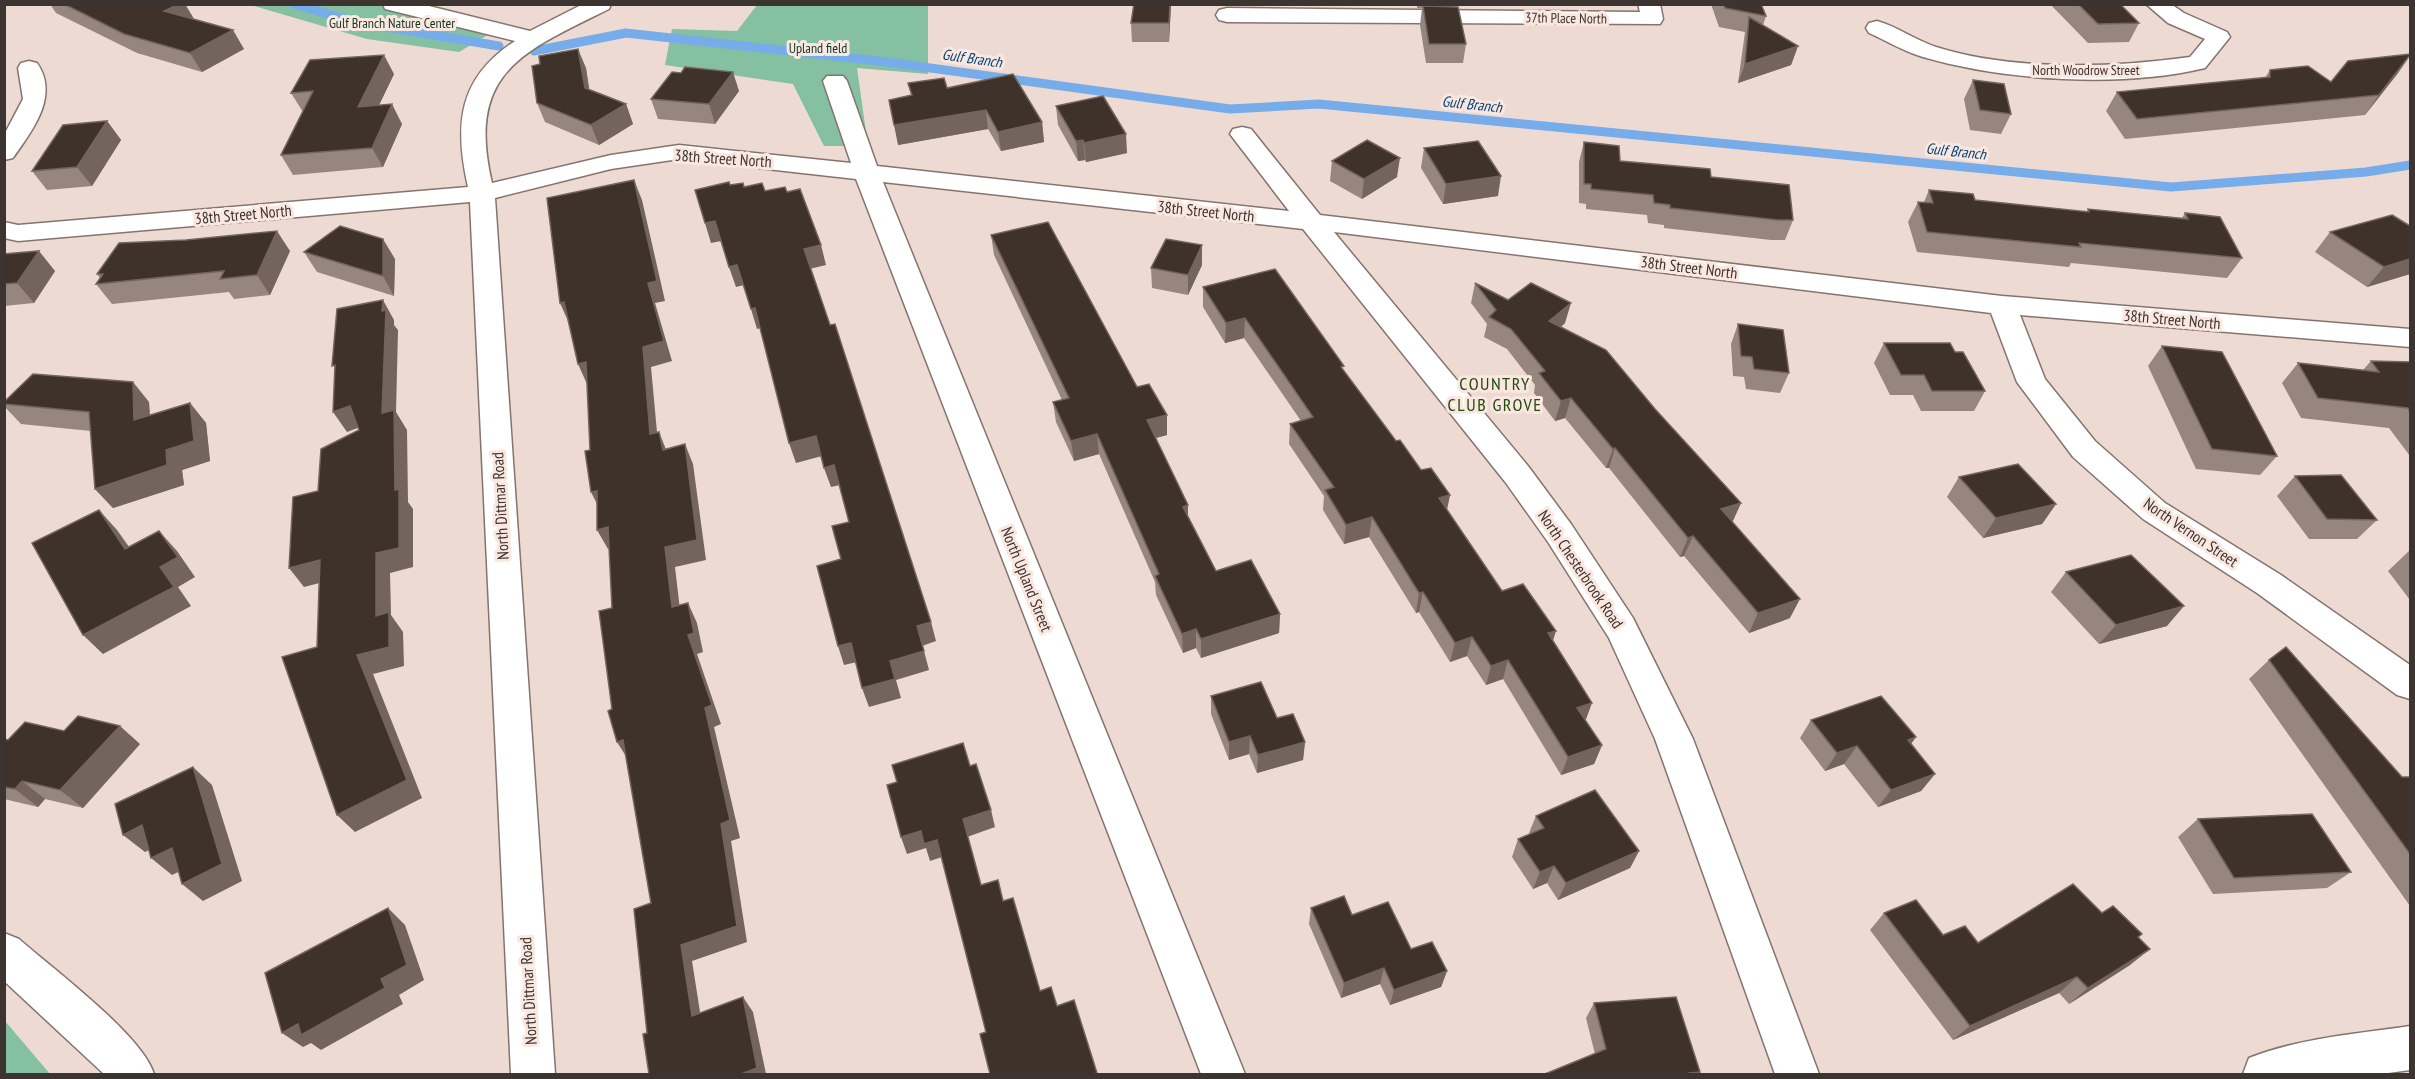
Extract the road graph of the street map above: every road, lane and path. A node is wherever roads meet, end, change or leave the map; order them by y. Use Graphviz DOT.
graph roads {
  1 [pos="393,4"];
  2 [pos="601,4"];
  3 [pos="2156,4"];
  4 [pos="1228,10"];
  5 [pos="1651,12"];
  6 [pos="1877,28"];
  7 [pos="1222,37"];
  8 [pos="534,39"];
  9 [pos="28,68"];
  10 [pos="835,81"];
  11 [pos="1242,134"];
  12 [pos="4,153"];
  13 [pos="867,174"];
  14 [pos="482,193"];
  15 [pos="1314,222"];
  16 [pos="4,230"];
  17 [pos="2002,305"];
  18 [pos="2410,338"];
  19 [pos="2410,684"];
  20 [pos="4,953"];
  21 [pos="2410,1048"];
  22 [pos="132,1074"];
  23 [pos="533,1074"];
  24 [pos="1223,1074"];
  25 [pos="1797,1074"];
  26 [pos="2265,1074"];
  1 -- 8 [label="street"];
  2 -- 8 [label="street, North Dittmar Road"];
  3 -- 6 [label="street, North Woodrow Street"];
  4 -- 5 [label="street, 37th Place North"];
  4 -- 7 [label="street"];
  8 -- 14 [label="street, North Dittmar Road"];
  9 -- 12 [label="street"];
  10 -- 13 [label="street, North Upland Street"];
  11 -- 15 [label="street, North Chesterbrook Road"];
  13 -- 14 [label="street, 38th Street North"];
  13 -- 15 [label="street, 38th Street North"];
  13 -- 24 [label="street, North Upland Street"];
  14 -- 16 [label="street, 38th Street North"];
  14 -- 23 [label="street, North Dittmar Road"];
  15 -- 17 [label="street, 38th Street North"];
  15 -- 25 [label="street, North Chesterbrook Road"];
  17 -- 18 [label="street, 38th Street North"];
  17 -- 19 [label="street, North Vernon Street"];
  20 -- 22 [label="street"];
  21 -- 26 [label="street"];
}
